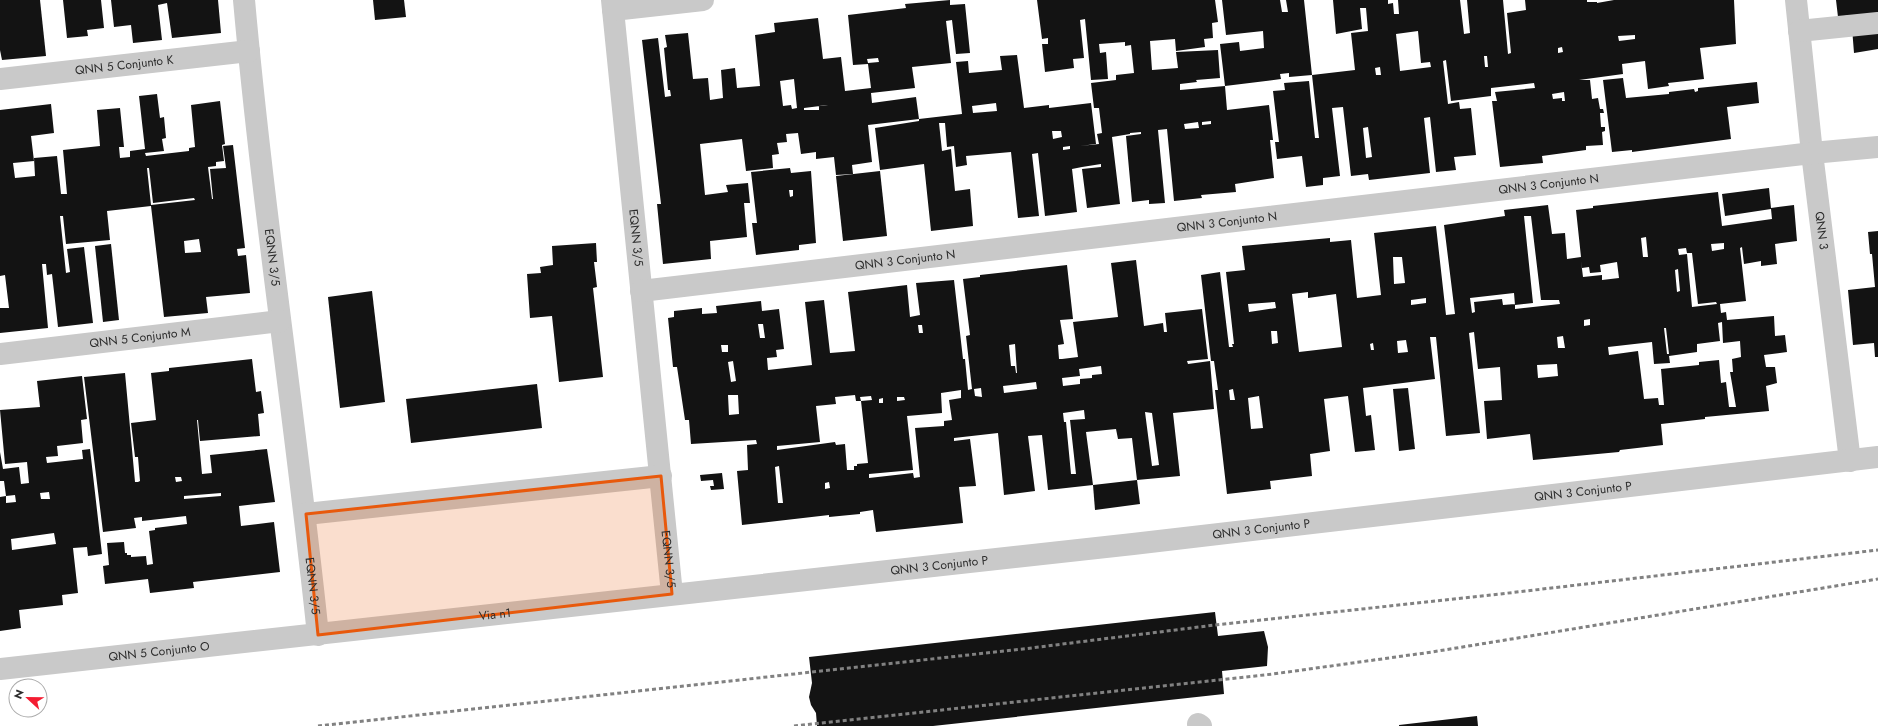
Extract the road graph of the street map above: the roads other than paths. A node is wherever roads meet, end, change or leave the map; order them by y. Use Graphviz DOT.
graph roads {
  1 [pos="244,0"];
  2 [pos="704,0"];
  3 [pos="1796,0"];
  4 [pos="612,5"];
  5 [pos="1878,23"];
  6 [pos="1799,32"];
  7 [pos="249,51"];
  8 [pos="0,79"];
  9 [pos="1878,147"];
  10 [pos="1812,153"];
  11 [pos="641,291"];
  12 [pos="280,322"];
  13 [pos="0,354"];
  14 [pos="1878,457"];
  15 [pos="1850,461"];
  16 [pos="661,476"];
  17 [pos="306,514"];
  18 [pos="672,594"];
  19 [pos="318,634"];
  20 [pos="0,669"];
  1 -- 7 [label="street, EQNN 3/5"];
  2 -- 4 [label="street"];
  3 -- 6 [label="street, QNN 3"];
  4 -- 11 [label="street, EQNN 3/5"];
  5 -- 6 [label="street"];
  6 -- 10 [label="street, QNN 3"];
  7 -- 8 [label="street, QNN 5 Conjunto K"];
  7 -- 12 [label="street, EQNN 3/5"];
  9 -- 10 [label="street, QNN 3 Conjunto N"];
  10 -- 11 [label="street, QNN 3 Conjunto N"];
  10 -- 15 [label="street, QNN 3"];
  11 -- 16 [label="street, EQNN 3/5"];
  12 -- 13 [label="street, QNN 5 Conjunto M"];
  12 -- 17 [label="street, EQNN 3/5"];
  14 -- 15 [label="street, QNN 3 Conjunto P"];
  15 -- 18 [label="street, QNN 3 Conjunto P"];
  16 -- 17 [label="street"];
  16 -- 18 [label="street, EQNN 3/5"];
  17 -- 19 [label="street, EQNN 3/5"];
  18 -- 19 [label="street, Via n1"];
  19 -- 20 [label="street, QNN 5 Conjunto O"];
}
